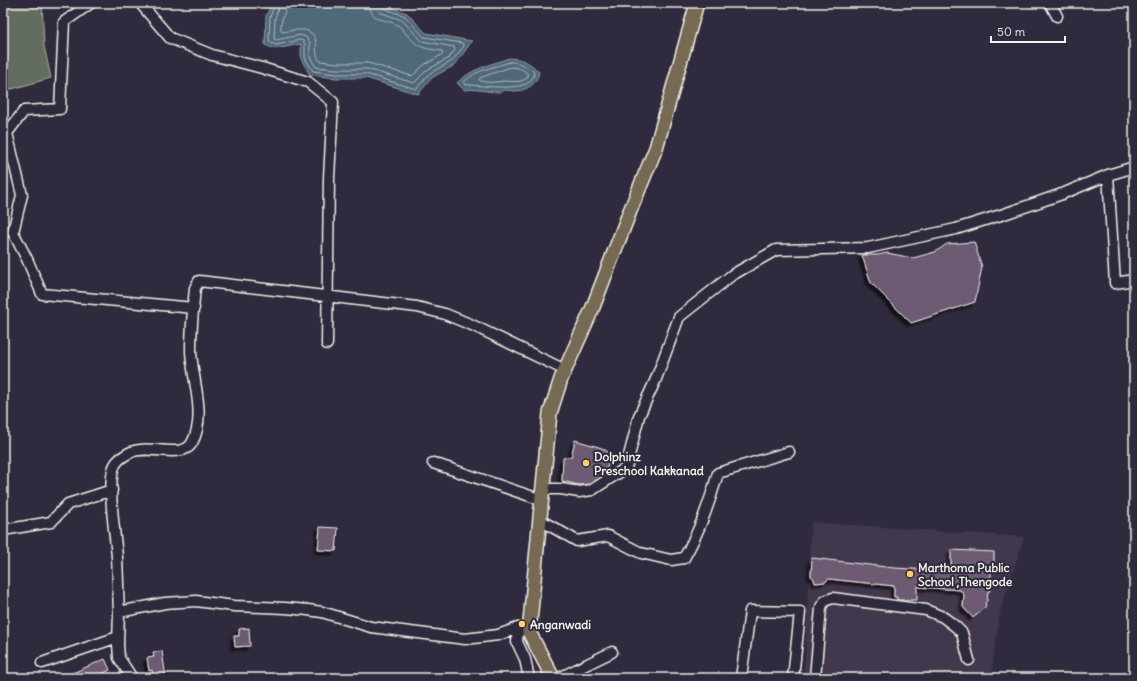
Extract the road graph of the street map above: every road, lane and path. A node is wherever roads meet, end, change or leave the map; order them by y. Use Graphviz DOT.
graph roads {
  1 [pos="91,3"];
  2 [pos="140,3"];
  3 [pos="697,3"];
  4 [pos="1050,3"];
  5 [pos="1057,16"];
  6 [pos="1134,167"];
  7 [pos="1108,174"];
  8 [pos="1134,280"];
  9 [pos="327,295"];
  10 [pos="194,308"];
  11 [pos="327,344"];
  12 [pos="565,370"];
  13 [pos="789,452"];
  14 [pos="433,463"];
  15 [pos="112,490"];
  16 [pos="542,494"];
  17 [pos="540,520"];
  18 [pos="3,530"];
  19 [pos="119,612"];
  20 [pos="523,630"];
  21 [pos="118,636"];
  22 [pos="612,652"];
  23 [pos="969,660"];
  24 [pos="42,663"];
  25 [pos="132,678"];
  26 [pos="529,678"];
  27 [pos="552,678"];
  28 [pos="559,678"];
  29 [pos="741,678"];
  30 [pos="793,678"];
  31 [pos="815,678"];
  1 -- 10 [label="street"];
  2 -- 9 [label="street"];
  3 -- 12 [label="main road"];
  4 -- 5 [label="street"];
  6 -- 7 [label="street"];
  7 -- 8 [label="street"];
  7 -- 16 [label="street"];
  9 -- 10 [label="street"];
  9 -- 11 [label="street"];
  9 -- 12 [label="street"];
  10 -- 15 [label="street"];
  12 -- 16 [label="main road"];
  13 -- 17 [label="street"];
  14 -- 16 [label="street"];
  15 -- 18 [label="street"];
  15 -- 19 [label="street"];
  16 -- 17 [label="main road"];
  17 -- 20 [label="main road"];
  19 -- 20 [label="street"];
  19 -- 21 [label="street"];
  20 -- 26 [label="street"];
  20 -- 27 [label="main road"];
  21 -- 24 [label="street"];
  21 -- 25 [label="street"];
  22 -- 28 [label="street"];
  23 -- 31 [label="street"];
  29 -- 30 [label="street"];
}
